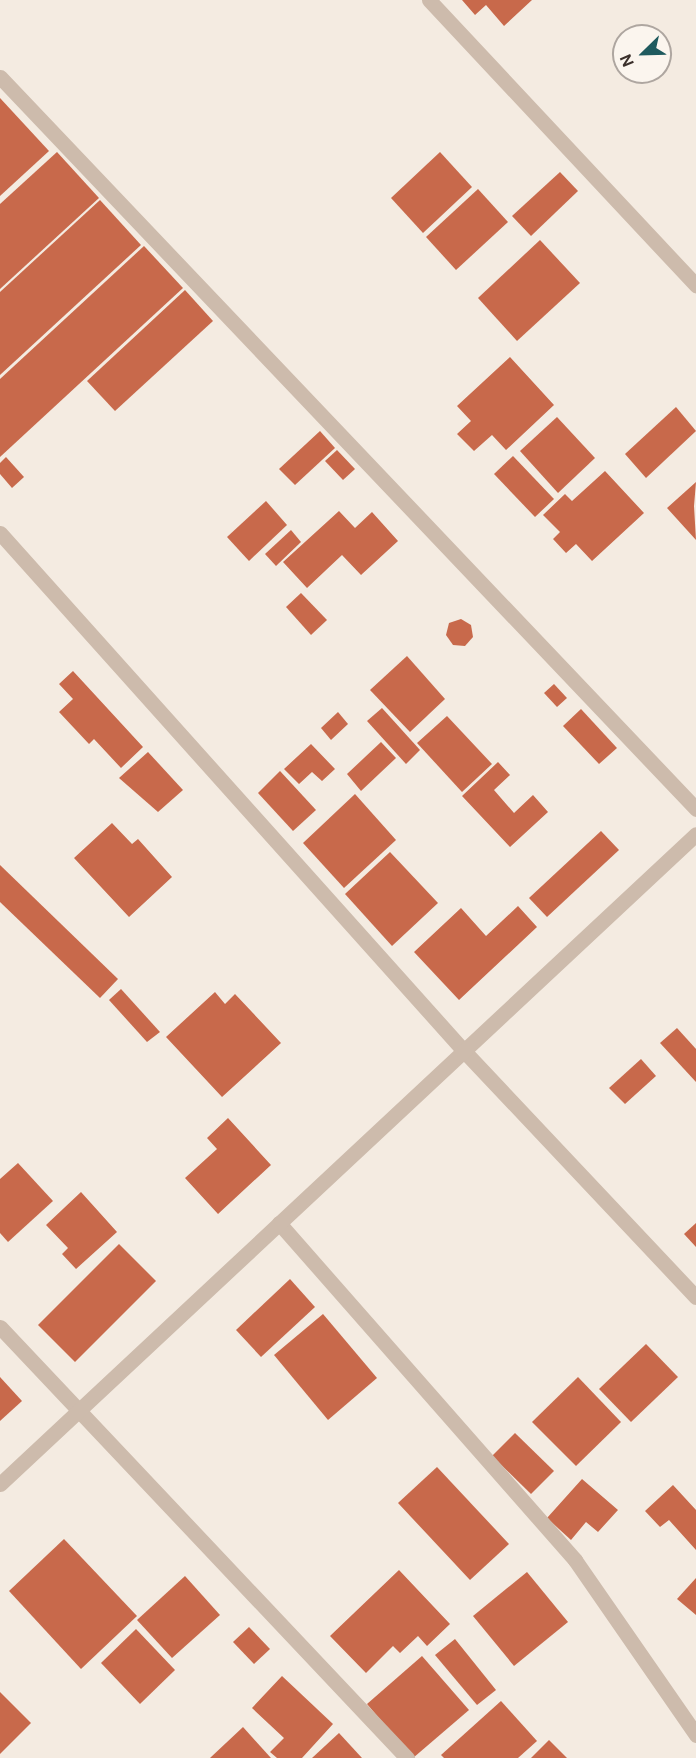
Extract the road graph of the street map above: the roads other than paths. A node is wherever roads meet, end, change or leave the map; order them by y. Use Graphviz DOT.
graph roads {
  1 [pos="429,0"];
  2 [pos="0,78"];
  3 [pos="696,285"];
  4 [pos="0,533"];
  5 [pos="696,809"];
  6 [pos="696,834"];
  7 [pos="464,1051"];
  8 [pos="279,1223"];
  9 [pos="696,1297"];
  10 [pos="0,1327"];
  11 [pos="79,1411"];
  12 [pos="0,1484"];
  13 [pos="696,1735"];
  14 [pos="407,1758"];
  1 -- 3 [label="street"];
  2 -- 5 [label="street"];
  4 -- 7 [label="street"];
  6 -- 7 [label="street"];
  7 -- 8 [label="street"];
  7 -- 9 [label="street"];
  8 -- 11 [label="street"];
  8 -- 13 [label="street"];
  10 -- 11 [label="street"];
  11 -- 12 [label="street"];
  11 -- 14 [label="street"];
}
